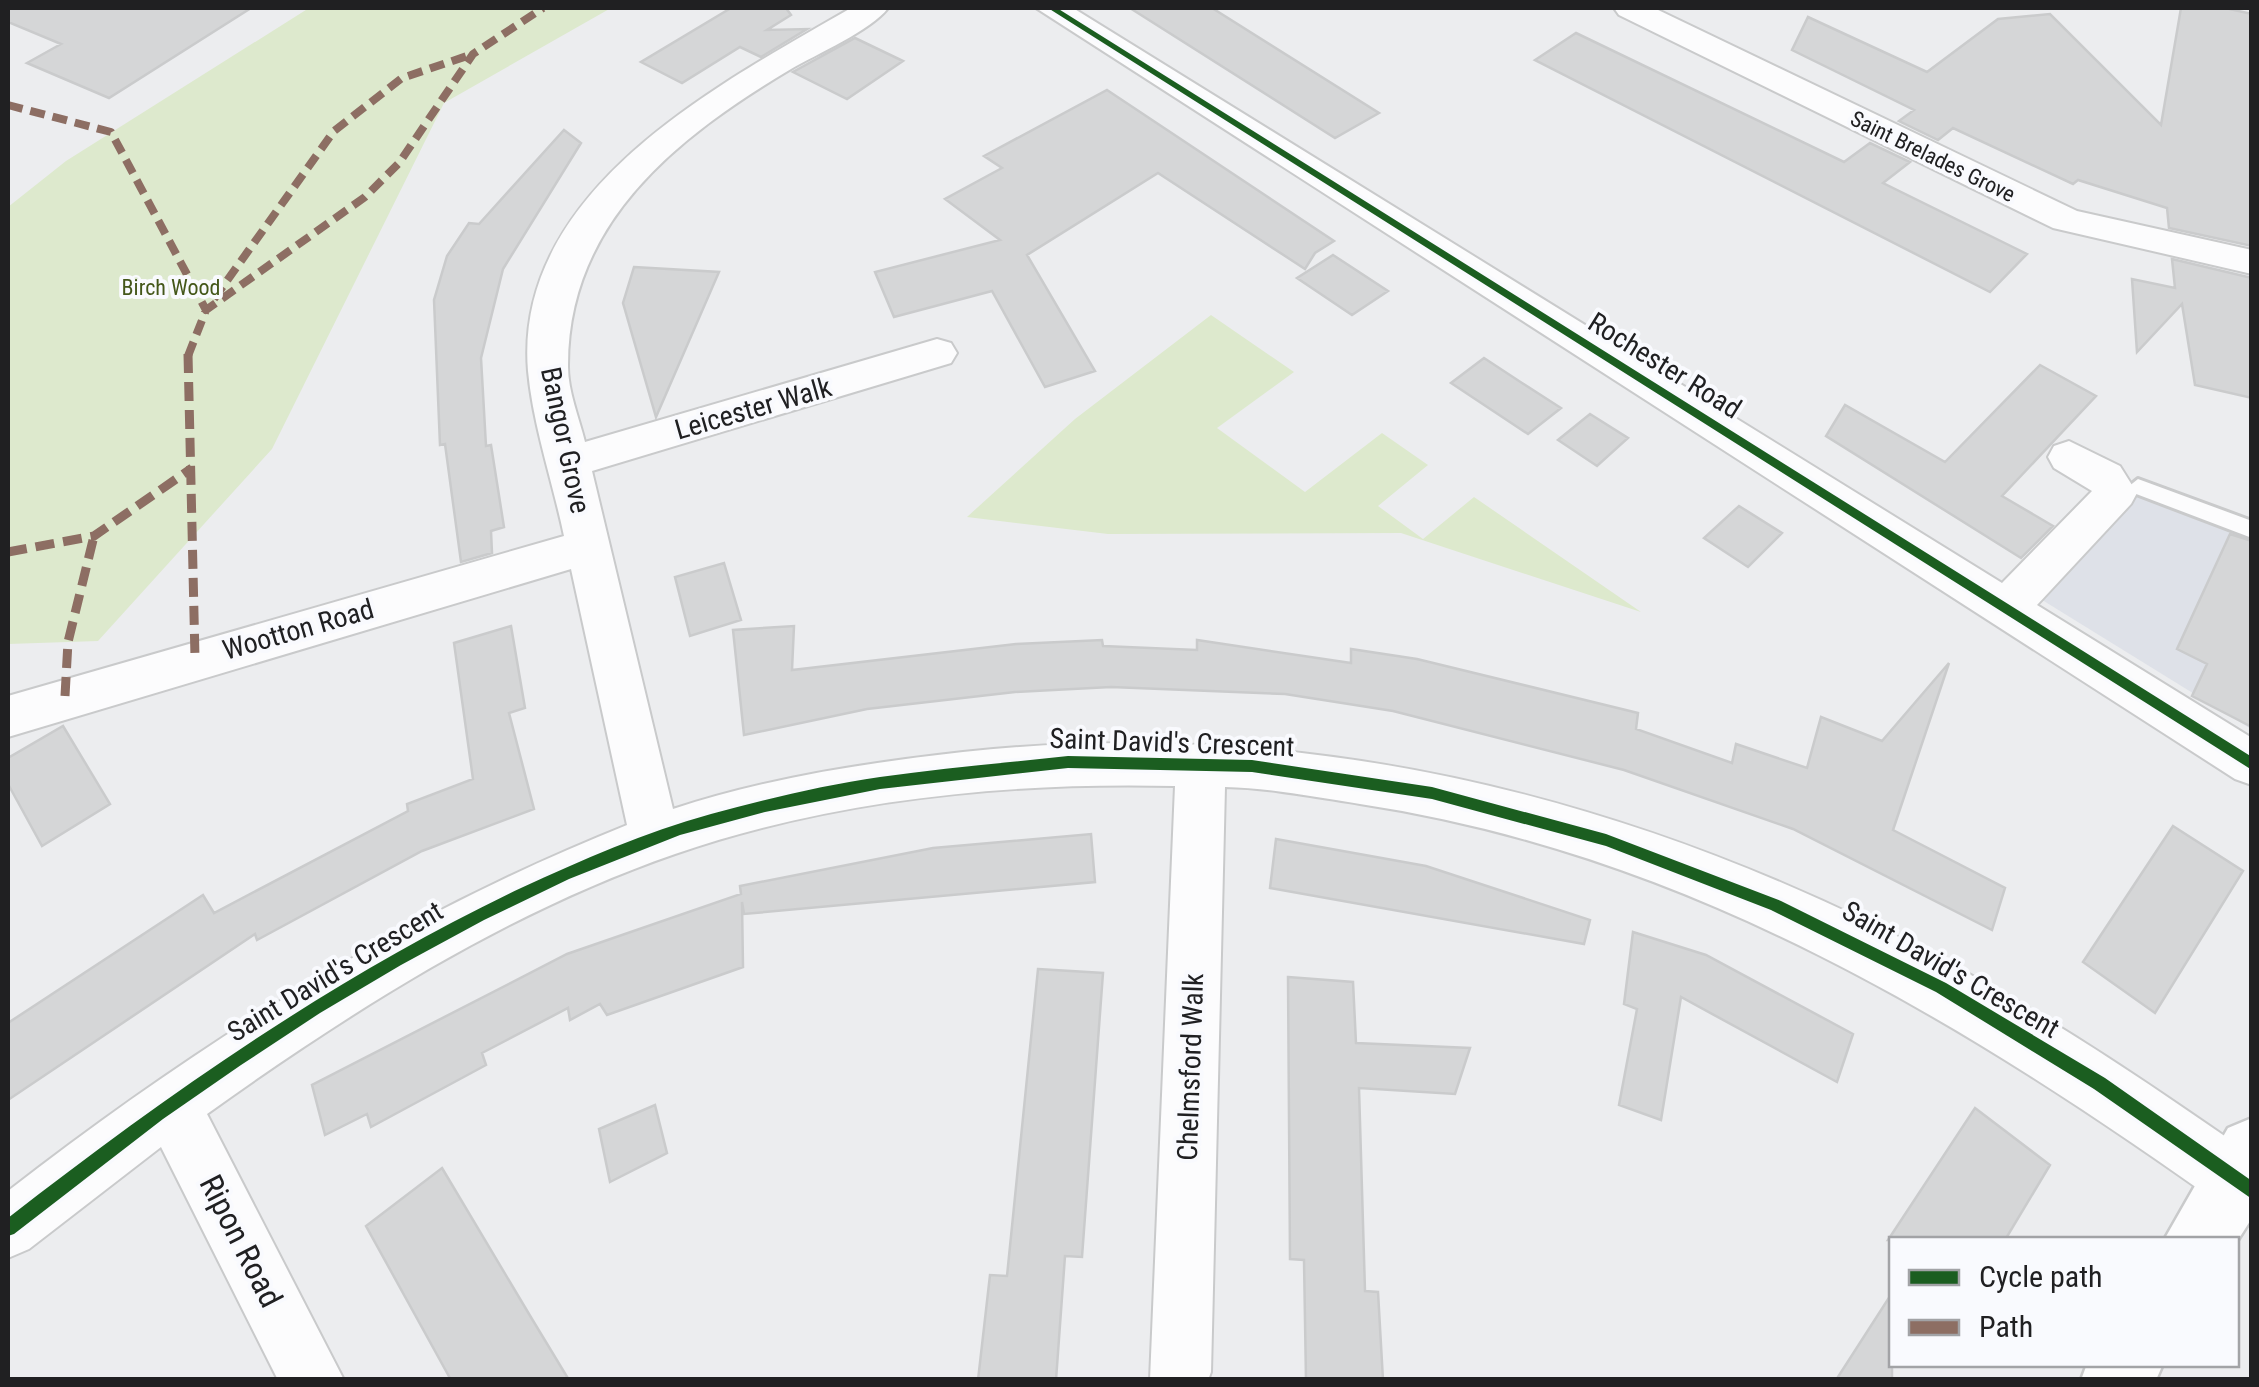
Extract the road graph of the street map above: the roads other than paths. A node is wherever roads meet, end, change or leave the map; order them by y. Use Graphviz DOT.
graph roads {
  1 [pos="872,8"];
  2 [pos="1052,8"];
  3 [pos="1630,8"];
  4 [pos="2252,262"];
  5 [pos="937,353"];
  6 [pos="2069,456"];
  7 [pos="569,462"];
  8 [pos="2138,488"];
  9 [pos="2252,530"];
  10 [pos="590,546"];
  11 [pos="2006,609"];
  12 [pos="8,716"];
  13 [pos="1201,762"];
  14 [pos="2252,764"];
  15 [pos="655,838"];
  16 [pos="170,1103"];
  17 [pos="2247,1174"];
  18 [pos="8,1228"];
  19 [pos="2201,1237"];
  20 [pos="1179,1372"];
  21 [pos="312,1380"];
  1 -- 7 [label="street, Bangor Grove"];
  2 -- 11 [label="street, Rochester Road"];
  3 -- 4 [label="street, Saint Brelades Grove"];
  5 -- 7 [label="street, Leicester Walk"];
  6 -- 11 [label="street"];
  7 -- 10 [label="street, Bangor Grove"];
  8 -- 9 [label="lane"];
  10 -- 12 [label="street, Wootton Road"];
  10 -- 15 [label="street, Bangor Grove"];
  11 -- 14 [label="street, Rochester Road"];
  13 -- 15 [label="street, Saint David's Crescent"];
  13 -- 17 [label="street, Saint David's Crescent"];
  13 -- 20 [label="street, Chelmsford Walk"];
  15 -- 16 [label="street, Saint David's Crescent"];
  16 -- 18 [label="street, Saint David's Crescent"];
  16 -- 21 [label="street, Ripon Road"];
  17 -- 19 [label="street"];
}
